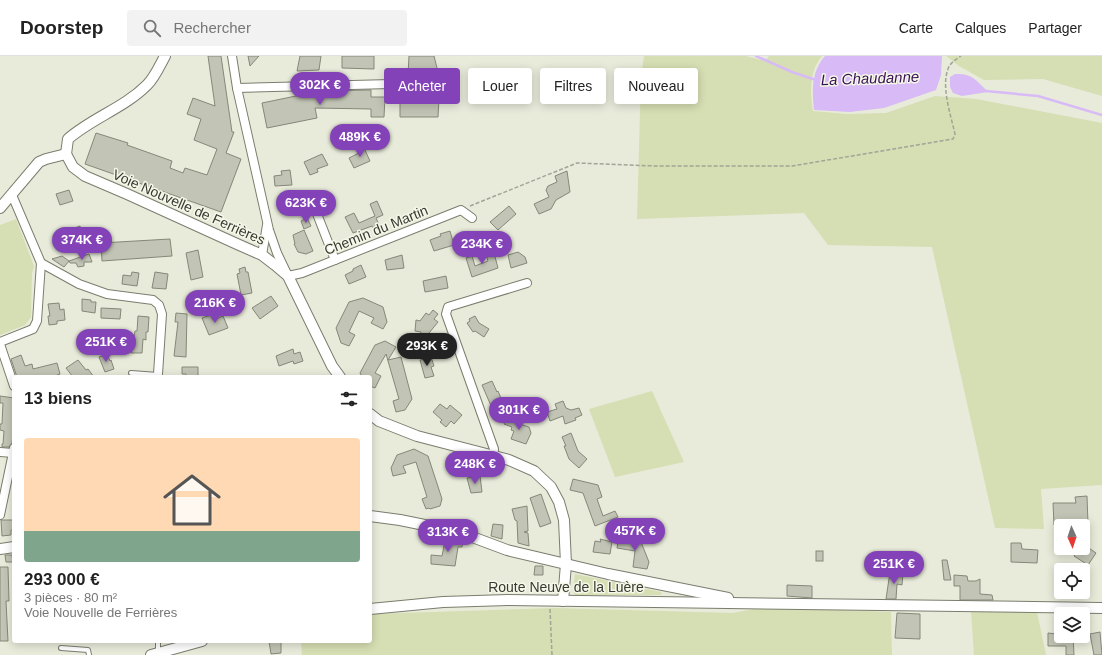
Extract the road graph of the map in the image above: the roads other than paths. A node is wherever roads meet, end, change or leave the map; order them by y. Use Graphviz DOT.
graph roads {
  1 [pos="165,56"];
  2 [pos="232,56"];
  3 [pos="384,84"];
  4 [pos="237,88"];
  5 [pos="66,154"];
  6 [pos="12,195"];
  7 [pos="312,201"];
  8 [pos="0,208"];
  9 [pos="472,218"];
  10 [pos="267,222"];
  11 [pos="262,255"];
  12 [pos="335,260"];
  13 [pos="41,263"];
  14 [pos="288,276"];
  15 [pos="527,283"];
  16 [pos="0,343"];
  17 [pos="130,374"];
  18 [pos="144,375"];
  19 [pos="159,375"];
  20 [pos="339,375"];
  21 [pos="12,380"];
  22 [pos="372,416"];
  23 [pos="12,451"];
  24 [pos="0,452"];
  25 [pos="12,456"];
  26 [pos="493,456"];
  27 [pos="0,515"];
  28 [pos="372,516"];
  29 [pos="12,548"];
  30 [pos="0,549"];
  31 [pos="566,564"];
  32 [pos="669,586"];
  33 [pos="563,601"];
  34 [pos="675,602"];
  35 [pos="762,604"];
  36 [pos="1102,608"];
  37 [pos="372,609"];
  38 [pos="158,643"];
  39 [pos="195,643"];
  40 [pos="60,648"];
  41 [pos="155,654"];
  42 [pos="88,655"];
  1 -- 5 [label="street"];
  2 -- 4 [label="street"];
  3 -- 4 [label="street"];
  4 -- 10 [label="street"];
  5 -- 6 [label="street"];
  5 -- 11 [label="street, Voie Nouvelle de Ferrières"];
  6 -- 8 [label="street"];
  6 -- 13 [label="street"];
  7 -- 12 [label="street"];
  9 -- 12 [label="street, Chemin du Martin"];
  10 -- 11 [label="street"];
  10 -- 14 [label="street"];
  11 -- 14 [label="street, Voie Nouvelle de Ferrières"];
  12 -- 14 [label="street, Chemin du Martin"];
  13 -- 16 [label="street"];
  13 -- 19 [label="street"];
  14 -- 20 [label="street, Voie Nouvelle de Ferrières"];
  15 -- 26 [label="street"];
  16 -- 21 [label="street"];
  17 -- 18 [label="lane"];
  22 -- 26 [label="street"];
  23 -- 24 [label="street"];
  25 -- 27 [label="street"];
  26 -- 31 [label="street"];
  28 -- 31 [label="street"];
  29 -- 30 [label="street"];
  31 -- 32 [label="street"];
  31 -- 33 [label="street"];
  32 -- 34 [label="street"];
  32 -- 35 [label="street"];
  33 -- 34 [label="street, Route Neuve de la Luère"];
  33 -- 37 [label="street, Route Neuve de la Luère"];
  34 -- 35 [label="street, Route Neuve de la Luère"];
  35 -- 36 [label="street"];
  38 -- 41 [label="lane"];
  39 -- 41 [label="street"];
  40 -- 42 [label="lane"];
}
